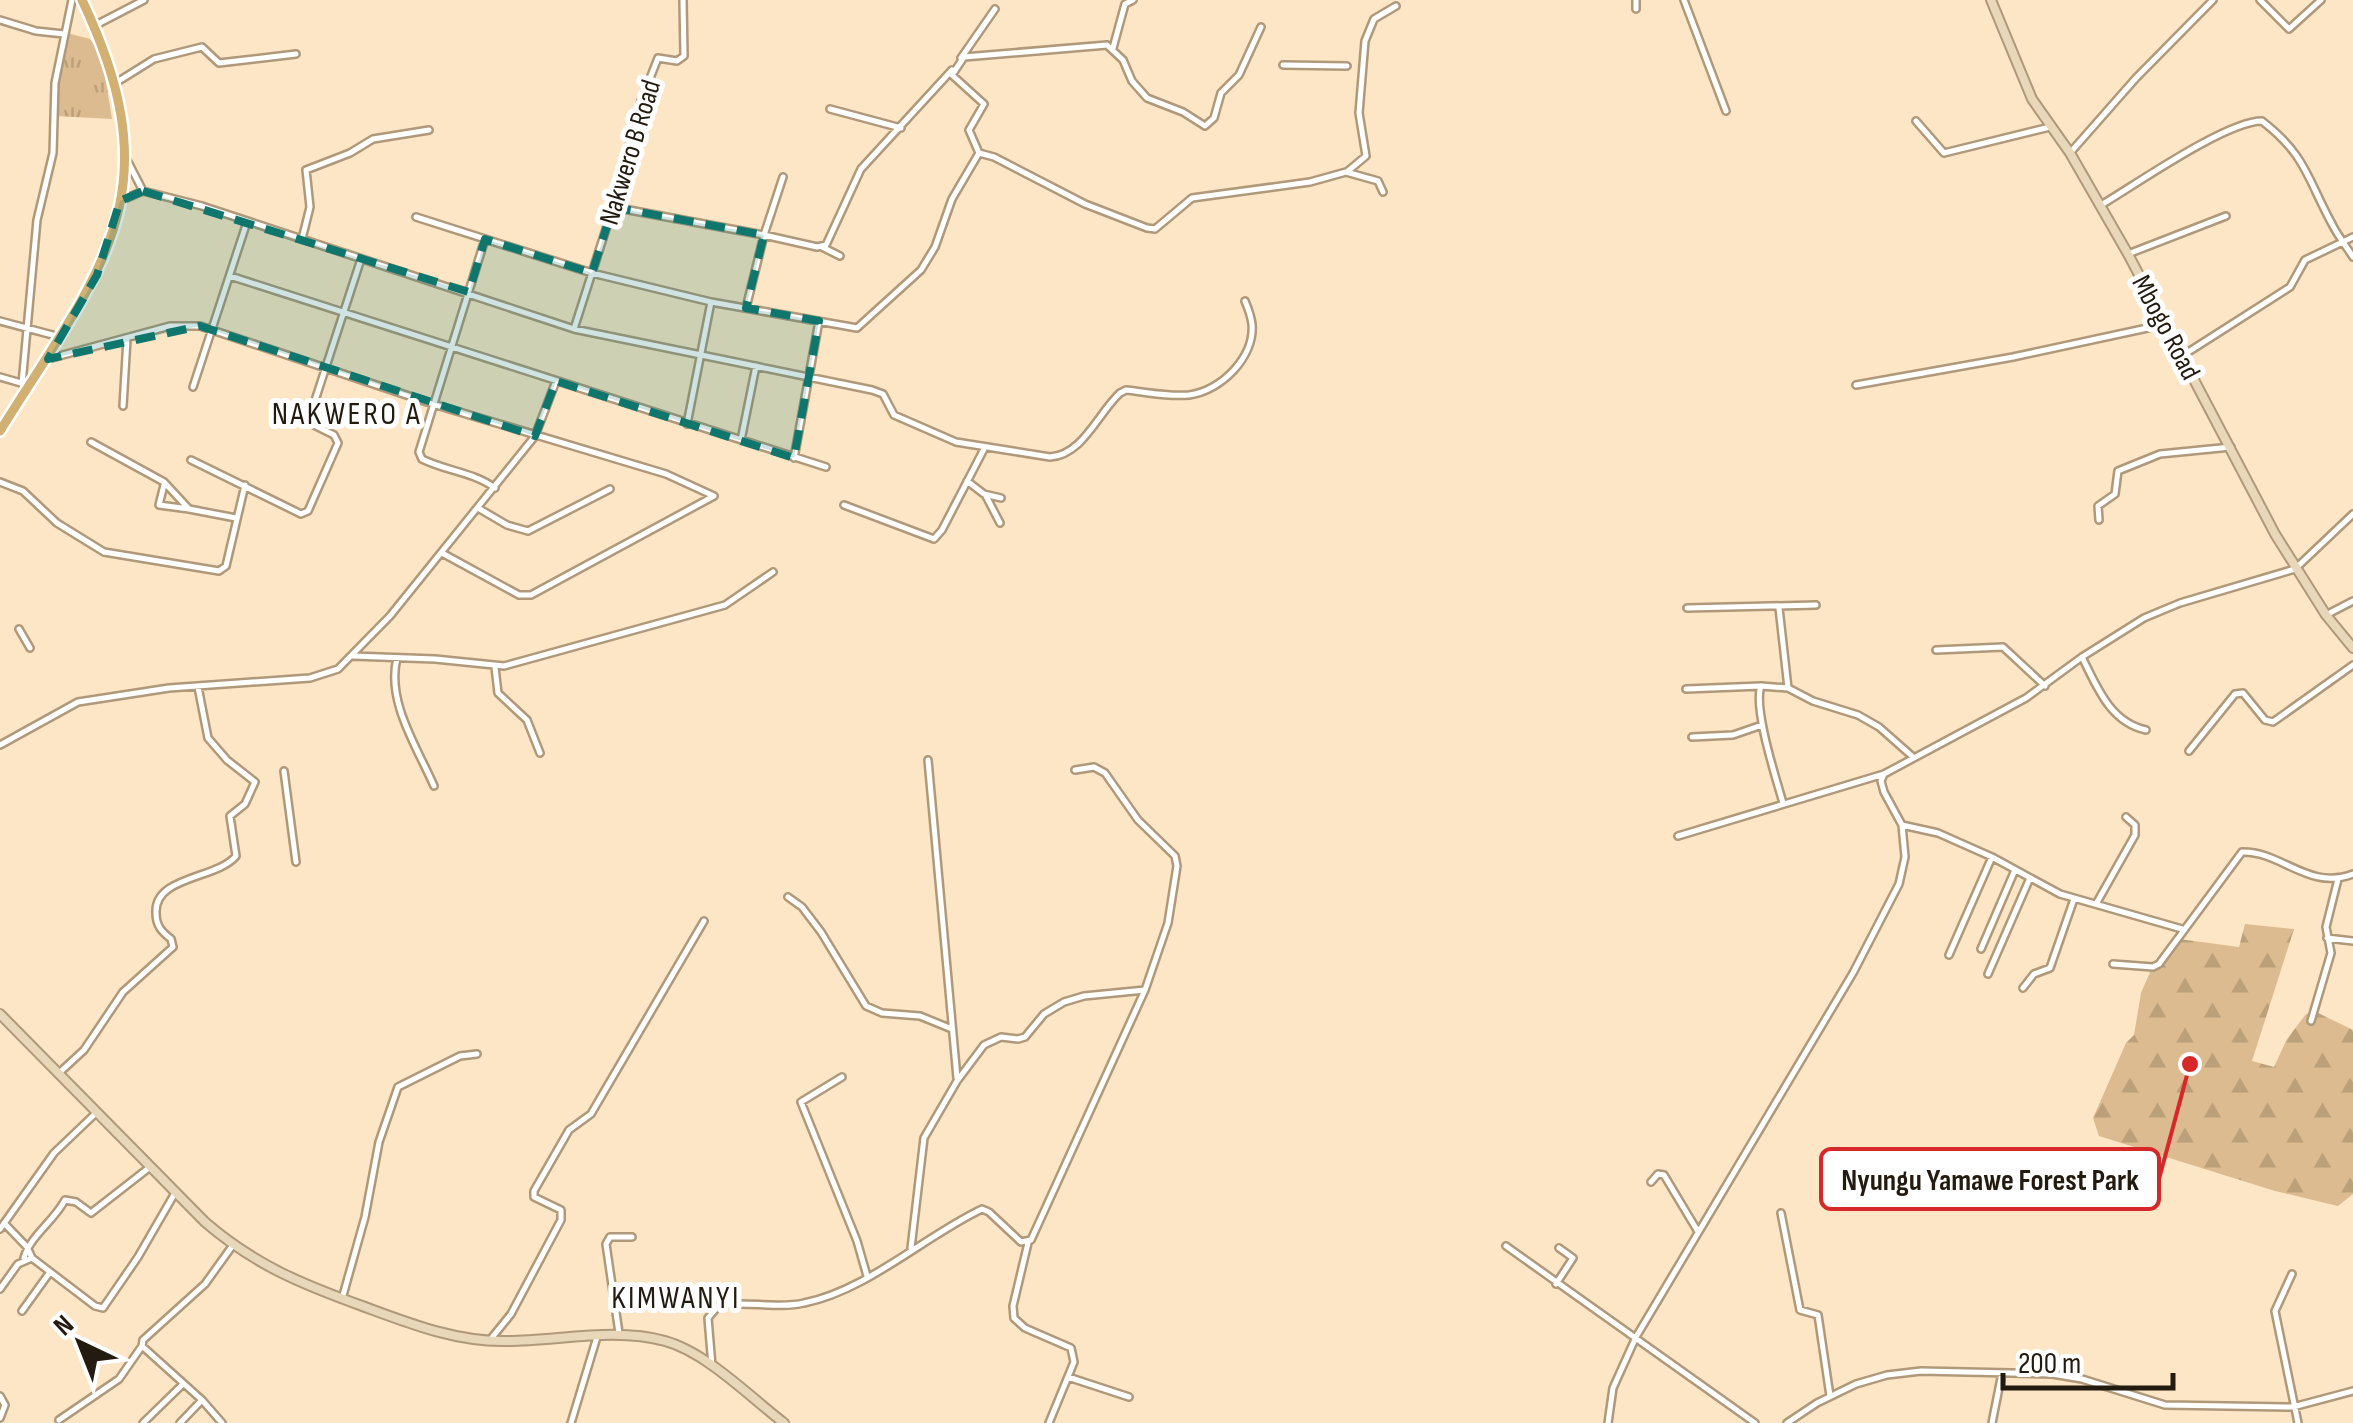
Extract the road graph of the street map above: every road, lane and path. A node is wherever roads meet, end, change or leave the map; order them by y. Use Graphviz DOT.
graph roads {
  1 [pos="72,0"];
  2 [pos="82,0"];
  3 [pos="144,0"];
  4 [pos="683,0"];
  5 [pos="1132,0"];
  6 [pos="1636,0"];
  7 [pos="1684,0"];
  8 [pos="1991,0"];
  9 [pos="2214,0"];
  10 [pos="2260,0"];
  11 [pos="2320,0"];
  12 [pos="1396,6"];
  13 [pos="1636,9"];
  14 [pos="995,10"];
  15 [pos="0,20"];
  16 [pos="94,26"];
  17 [pos="1261,28"];
  18 [pos="64,34"];
  19 [pos="1113,48"];
  20 [pos="296,54"];
  21 [pos="1283,65"];
  22 [pos="1347,66"];
  23 [pos="114,84"];
  24 [pos="830,110"];
  25 [pos="1726,111"];
  26 [pos="1916,121"];
  27 [pos="2052,126"];
  28 [pos="901,128"];
  29 [pos="430,130"];
  30 [pos="978,153"];
  31 [pos="2070,153"];
  32 [pos="127,160"];
  33 [pos="1346,172"];
  34 [pos="783,176"];
  35 [pos="143,191"];
  36 [pos="1383,192"];
  37 [pos="120,201"];
  38 [pos="2101,205"];
  39 [pos="613,207"];
  40 [pos="2226,216"];
  41 [pos="416,217"];
  42 [pos="247,222"];
  43 [pos="764,235"];
  44 [pos="2353,237"];
  45 [pos="302,238"];
  46 [pos="485,240"];
  47 [pos="2343,242"];
  48 [pos="822,247"];
  49 [pos="2128,254"];
  50 [pos="840,256"];
  51 [pos="2353,257"];
  52 [pos="360,259"];
  53 [pos="592,274"];
  54 [pos="230,276"];
  55 [pos="469,292"];
  56 [pos="711,302"];
  57 [pos="1246,302"];
  58 [pos="746,308"];
  59 [pos="344,312"];
  60 [pos="820,320"];
  61 [pos="0,321"];
  62 [pos="2166,324"];
  63 [pos="26,326"];
  64 [pos="574,329"];
  65 [pos="212,331"];
  66 [pos="61,337"];
  67 [pos="127,337"];
  68 [pos="451,347"];
  69 [pos="701,356"];
  70 [pos="2182,356"];
  71 [pos="48,359"];
  72 [pos="756,366"];
  73 [pos="326,370"];
  74 [pos="0,377"];
  75 [pos="810,378"];
  76 [pos="556,381"];
  77 [pos="1856,385"];
  78 [pos="193,387"];
  79 [pos="23,388"];
  80 [pos="433,404"];
  81 [pos="122,406"];
  82 [pos="687,424"];
  83 [pos="0,432"];
  84 [pos="535,436"];
  85 [pos="741,440"];
  86 [pos="91,442"];
  87 [pos="2231,447"];
  88 [pos="984,449"];
  89 [pos="794,458"];
  90 [pos="191,460"];
  91 [pos="826,468"];
  92 [pos="968,481"];
  93 [pos="0,482"];
  94 [pos="164,482"];
  95 [pos="245,485"];
  96 [pos="494,488"];
  97 [pos="610,489"];
  98 [pos="984,494"];
  99 [pos="1000,498"];
  100 [pos="844,505"];
  101 [pos="478,508"];
  102 [pos="189,509"];
  103 [pos="2353,514"];
  104 [pos="236,518"];
  105 [pos="2099,520"];
  106 [pos="1000,523"];
  107 [pos="442,552"];
  108 [pos="2295,569"];
  109 [pos="773,572"];
  110 [pos="2353,602"];
  111 [pos="1816,606"];
  112 [pos="1688,608"];
  113 [pos="1779,608"];
  114 [pos="2326,615"];
  115 [pos="19,629"];
  116 [pos="30,648"];
  117 [pos="2353,648"];
  118 [pos="1936,650"];
  119 [pos="352,656"];
  120 [pos="2082,656"];
  121 [pos="397,658"];
  122 [pos="2353,665"];
  123 [pos="495,667"];
  124 [pos="198,686"];
  125 [pos="1761,686"];
  126 [pos="2044,686"];
  127 [pos="1788,688"];
  128 [pos="1686,689"];
  129 [pos="1762,725"];
  130 [pos="2146,730"];
  131 [pos="1692,736"];
  132 [pos="0,745"];
  133 [pos="2189,751"];
  134 [pos="540,753"];
  135 [pos="1914,757"];
  136 [pos="928,760"];
  137 [pos="1075,770"];
  138 [pos="284,771"];
  139 [pos="1884,774"];
  140 [pos="434,786"];
  141 [pos="1784,803"];
  142 [pos="2126,816"];
  143 [pos="1902,825"];
  144 [pos="1678,836"];
  145 [pos="1992,857"];
  146 [pos="296,862"];
  147 [pos="2015,870"];
  148 [pos="2353,874"];
  149 [pos="2030,878"];
  150 [pos="2338,879"];
  151 [pos="788,897"];
  152 [pos="2074,899"];
  153 [pos="2096,904"];
  154 [pos="704,921"];
  155 [pos="2182,929"];
  156 [pos="2327,938"];
  157 [pos="2353,941"];
  158 [pos="1981,950"];
  159 [pos="1949,955"];
  160 [pos="2113,964"];
  161 [pos="1988,974"];
  162 [pos="2022,988"];
  163 [pos="1145,990"];
  164 [pos="0,1014"];
  165 [pos="2311,1021"];
  166 [pos="952,1028"];
  167 [pos="478,1054"];
  168 [pos="57,1075"];
  169 [pos="842,1077"];
  170 [pos="957,1081"];
  171 [pos="97,1112"];
  172 [pos="150,1167"];
  173 [pos="1651,1182"];
  174 [pos="175,1193"];
  175 [pos="1781,1213"];
  176 [pos="2,1226"];
  177 [pos="1697,1230"];
  178 [pos="632,1237"];
  179 [pos="1028,1243"];
  180 [pos="232,1246"];
  181 [pos="1506,1246"];
  182 [pos="27,1247"];
  183 [pos="911,1248"];
  184 [pos="1559,1248"];
  185 [pos="32,1258"];
  186 [pos="23,1260"];
  187 [pos="50,1272"];
  188 [pos="2292,1274"];
  189 [pos="867,1276"];
  190 [pos="1556,1284"];
  191 [pos="0,1289"];
  192 [pos="342,1299"];
  193 [pos="22,1311"];
  194 [pos="619,1336"];
  195 [pos="597,1337"];
  196 [pos="1636,1337"];
  197 [pos="490,1340"];
  198 [pos="142,1346"];
  199 [pos="712,1368"];
  200 [pos="2002,1373"];
  201 [pos="1068,1378"];
  202 [pos="183,1384"];
  203 [pos="2353,1391"];
  204 [pos="0,1396"];
  205 [pos="1830,1396"];
  206 [pos="1129,1398"];
  207 [pos="202,1400"];
  208 [pos="2293,1407"];
  209 [pos="0,1418"];
  210 [pos="59,1420"];
  211 [pos="143,1423"];
  212 [pos="180,1423"];
  213 [pos="222,1423"];
  214 [pos="571,1423"];
  215 [pos="784,1423"];
  216 [pos="1049,1423"];
  217 [pos="1608,1423"];
  218 [pos="1756,1423"];
  219 [pos="1787,1423"];
  220 [pos="1992,1423"];
  221 [pos="2298,1423"];
  1 -- 18 [label="street"];
  2 -- 16 [label="main road"];
  3 -- 16 [label="street"];
  4 -- 39 [label="street, Nakwero B Road"];
  5 -- 19 [label="street"];
  6 -- 13 [label="street"];
  7 -- 25 [label="street"];
  8 -- 27 [label="street, Mbogo Road"];
  9 -- 31 [label="street"];
  10 -- 11 [label="street"];
  12 -- 33 [label="street"];
  14 -- 28 [label="street"];
  15 -- 18 [label="street"];
  16 -- 23 [label="main road"];
  17 -- 19 [label="street"];
  18 -- 63 [label="street"];
  19 -- 30 [label="street"];
  20 -- 23 [label="street"];
  21 -- 22 [label="street"];
  23 -- 32 [label="main road"];
  24 -- 28 [label="street"];
  26 -- 27 [label="street"];
  27 -- 31 [label="street, Mbogo Road"];
  28 -- 48 [label="street"];
  29 -- 45 [label="street"];
  30 -- 33 [label="street"];
  30 -- 60 [label="street"];
  31 -- 38 [label="street, Mbogo Road"];
  32 -- 35 [label="street"];
  32 -- 37 [label="main road"];
  33 -- 36 [label="street"];
  34 -- 43 [label="street"];
  35 -- 37 [label="street"];
  35 -- 42 [label="street"];
  37 -- 66 [label="main road"];
  38 -- 47 [label="street"];
  38 -- 49 [label="street, Mbogo Road"];
  39 -- 43 [label="street"];
  39 -- 53 [label="street, Nakwero B Road"];
  40 -- 49 [label="street"];
  41 -- 46 [label="street"];
  42 -- 45 [label="street"];
  42 -- 54 [label="street"];
  43 -- 48 [label="street"];
  43 -- 58 [label="street"];
  44 -- 47 [label="street"];
  45 -- 52 [label="street"];
  46 -- 53 [label="street"];
  46 -- 55 [label="street"];
  47 -- 51 [label="street"];
  47 -- 70 [label="street"];
  48 -- 50 [label="street"];
  49 -- 62 [label="street, Mbogo Road"];
  52 -- 55 [label="street"];
  52 -- 59 [label="street"];
  53 -- 56 [label="street"];
  53 -- 64 [label="street, Nakwero B Road"];
  54 -- 59 [label="street"];
  54 -- 65 [label="street"];
  55 -- 64 [label="street"];
  55 -- 68 [label="street"];
  56 -- 58 [label="street"];
  56 -- 69 [label="street"];
  57 -- 88 [label="street"];
  58 -- 60 [label="street"];
  59 -- 68 [label="street"];
  59 -- 73 [label="street"];
  60 -- 75 [label="street"];
  61 -- 63 [label="street"];
  62 -- 70 [label="street, Mbogo Road"];
  62 -- 77 [label="street"];
  63 -- 66 [label="street"];
  63 -- 79 [label="street"];
  64 -- 69 [label="street"];
  65 -- 67 [label="street"];
  65 -- 73 [label="street"];
  65 -- 78 [label="street"];
  66 -- 71 [label="main road"];
  67 -- 71 [label="street"];
  67 -- 81 [label="street"];
  68 -- 76 [label="street"];
  68 -- 80 [label="street"];
  69 -- 72 [label="street"];
  69 -- 82 [label="street"];
  70 -- 87 [label="street, Mbogo Road"];
  71 -- 79 [label="main road"];
  72 -- 75 [label="street"];
  72 -- 85 [label="street"];
  73 -- 80 [label="street"];
  73 -- 95 [label="street"];
  74 -- 79 [label="street"];
  75 -- 88 [label="street"];
  75 -- 89 [label="street"];
  76 -- 82 [label="street"];
  76 -- 84 [label="street"];
  79 -- 83 [label="main road"];
  80 -- 84 [label="street"];
  80 -- 96 [label="street"];
  82 -- 85 [label="street"];
  84 -- 96 [label="street"];
  84 -- 107 [label="street"];
  85 -- 89 [label="street"];
  86 -- 94 [label="street"];
  87 -- 105 [label="street"];
  87 -- 108 [label="street, Mbogo Road"];
  88 -- 92 [label="street"];
  89 -- 91 [label="street"];
  90 -- 95 [label="street"];
  92 -- 98 [label="street"];
  92 -- 100 [label="street"];
  93 -- 104 [label="street"];
  94 -- 102 [label="street"];
  94 -- 102 [label="street"];
  95 -- 104 [label="street"];
  96 -- 101 [label="street"];
  97 -- 101 [label="street"];
  98 -- 99 [label="street"];
  98 -- 106 [label="street"];
  101 -- 107 [label="street"];
  102 -- 104 [label="street"];
  103 -- 108 [label="street"];
  107 -- 119 [label="street"];
  108 -- 114 [label="street, Mbogo Road"];
  108 -- 120 [label="street"];
  109 -- 123 [label="street"];
  110 -- 114 [label="street"];
  111 -- 113 [label="street"];
  112 -- 113 [label="street"];
  113 -- 127 [label="street"];
  114 -- 117 [label="street, Mbogo Road"];
  115 -- 116 [label="street"];
  118 -- 126 [label="street"];
  119 -- 121 [label="street"];
  119 -- 124 [label="street"];
  120 -- 126 [label="street"];
  120 -- 130 [label="street"];
  121 -- 123 [label="street"];
  121 -- 140 [label="street"];
  122 -- 133 [label="street"];
  123 -- 134 [label="street"];
  124 -- 132 [label="street"];
  124 -- 168 [label="street"];
  125 -- 127 [label="street"];
  125 -- 128 [label="street"];
  125 -- 129 [label="street"];
  126 -- 135 [label="street"];
  127 -- 135 [label="street"];
  129 -- 131 [label="street"];
  129 -- 141 [label="street"];
  135 -- 139 [label="street"];
  136 -- 166 [label="street"];
  137 -- 163 [label="street"];
  138 -- 146 [label="street"];
  139 -- 141 [label="street"];
  139 -- 143 [label="street"];
  141 -- 144 [label="street"];
  142 -- 153 [label="street"];
  143 -- 145 [label="street"];
  143 -- 177 [label="street"];
  145 -- 147 [label="street"];
  145 -- 159 [label="street"];
  147 -- 149 [label="street"];
  147 -- 158 [label="street"];
  148 -- 150 [label="street"];
  149 -- 152 [label="street"];
  149 -- 161 [label="street"];
  150 -- 155 [label="street"];
  150 -- 156 [label="street"];
  151 -- 166 [label="street"];
  152 -- 153 [label="street"];
  152 -- 162 [label="street"];
  153 -- 155 [label="street"];
  154 -- 197 [label="street"];
  155 -- 160 [label="street"];
  156 -- 157 [label="street"];
  156 -- 165 [label="street"];
  163 -- 170 [label="street"];
  163 -- 179 [label="street"];
  164 -- 168 [label="street"];
  166 -- 170 [label="street"];
  167 -- 192 [label="street"];
  168 -- 171 [label="street"];
  169 -- 189 [label="street"];
  170 -- 183 [label="street"];
  171 -- 172 [label="street"];
  171 -- 176 [label="street"];
  172 -- 174 [label="street"];
  172 -- 182 [label="street"];
  173 -- 177 [label="street"];
  174 -- 180 [label="street"];
  174 -- 187 [label="street"];
  175 -- 205 [label="street"];
  176 -- 182 [label="street"];
  177 -- 196 [label="street"];
  178 -- 194 [label="street"];
  179 -- 183 [label="street"];
  179 -- 201 [label="street"];
  180 -- 192 [label="street"];
  180 -- 198 [label="street"];
  181 -- 190 [label="street"];
  182 -- 185 [label="street"];
  182 -- 186 [label="street"];
  183 -- 189 [label="street"];
  184 -- 190 [label="street"];
  185 -- 186 [label="street"];
  185 -- 187 [label="street"];
  186 -- 191 [label="street"];
  187 -- 193 [label="street"];
  188 -- 208 [label="street"];
  189 -- 199 [label="street"];
  190 -- 196 [label="street"];
  192 -- 197 [label="street"];
  194 -- 195 [label="street"];
  194 -- 199 [label="street"];
  195 -- 197 [label="street"];
  195 -- 214 [label="street"];
  196 -- 217 [label="street"];
  196 -- 218 [label="street"];
  198 -- 202 [label="street"];
  198 -- 210 [label="street"];
  199 -- 215 [label="street"];
  200 -- 205 [label="street"];
  200 -- 208 [label="street"];
  200 -- 220 [label="street"];
  201 -- 206 [label="street"];
  201 -- 216 [label="street"];
  202 -- 207 [label="street"];
  202 -- 211 [label="street"];
  203 -- 208 [label="street"];
  204 -- 209 [label="street"];
  205 -- 219 [label="street"];
  207 -- 212 [label="street"];
  207 -- 213 [label="street"];
  208 -- 221 [label="street"];
}
